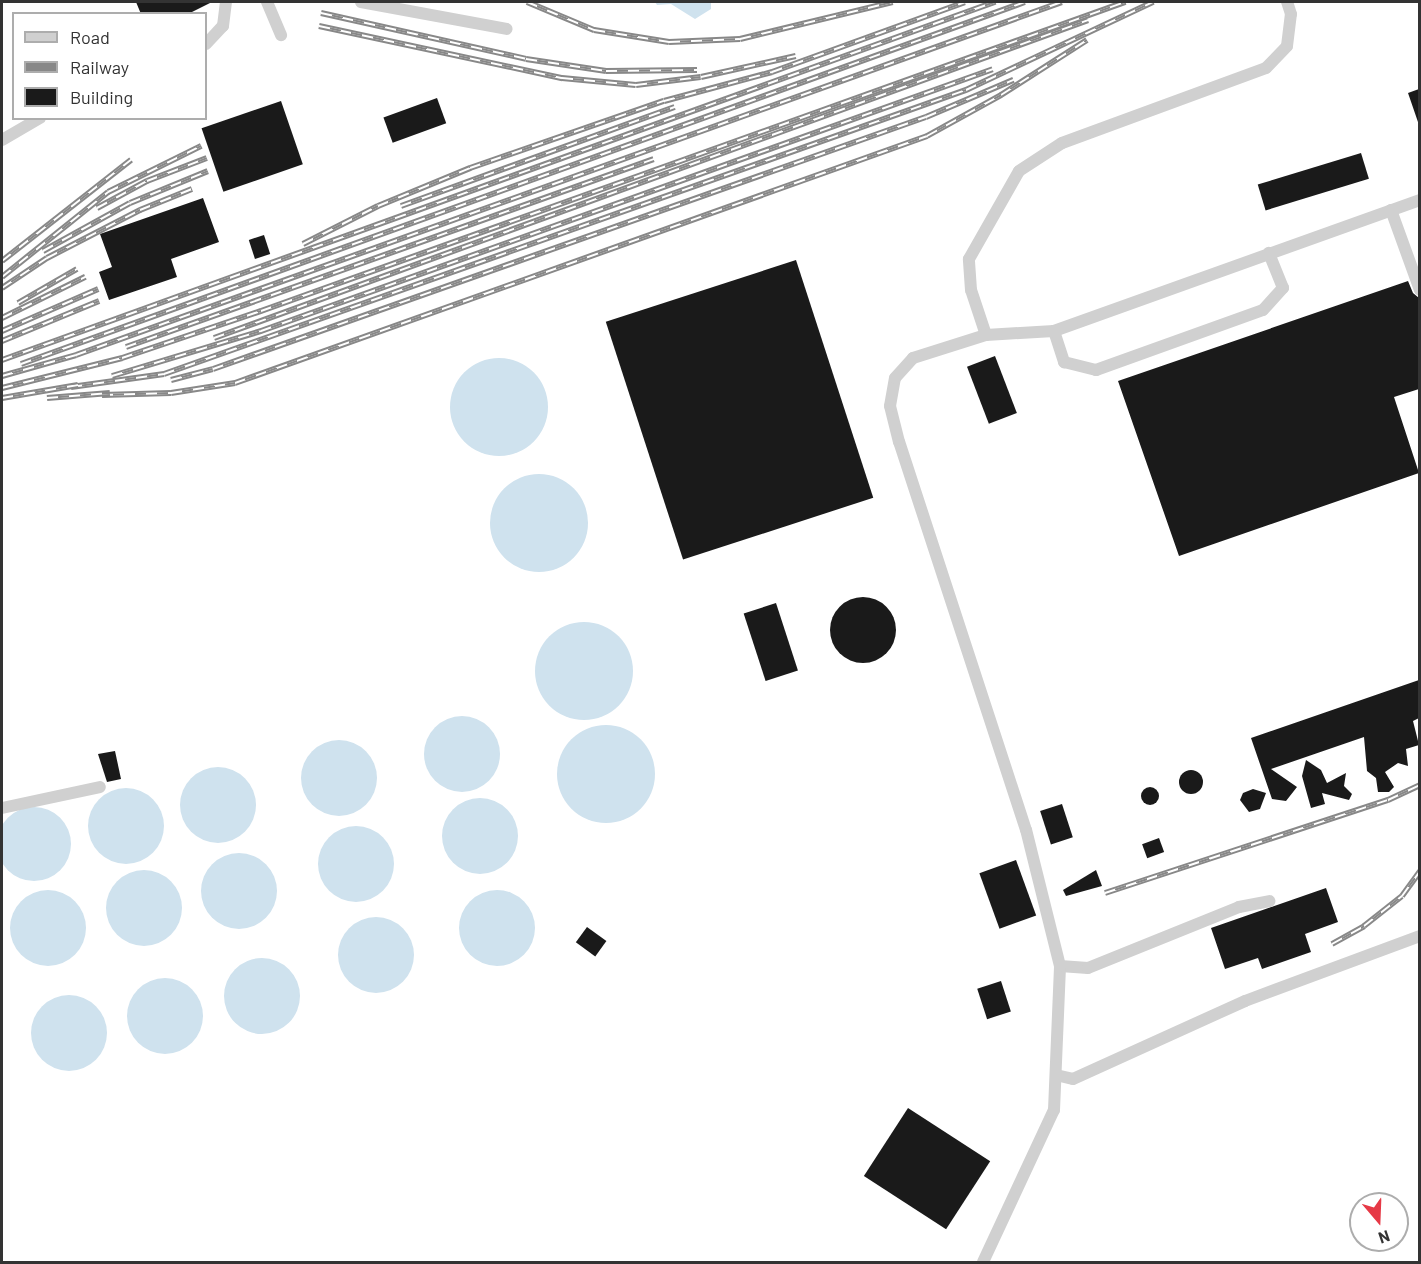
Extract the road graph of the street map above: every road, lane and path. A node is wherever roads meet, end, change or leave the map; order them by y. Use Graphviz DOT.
graph roads {
  1 [pos="226,2"];
  2 [pos="267,2"];
  3 [pos="361,2"];
  4 [pos="1289,8"];
  5 [pos="507,29"];
  6 [pos="281,35"];
  7 [pos="207,43"];
  8 [pos="36,120"];
  9 [pos="2,140"];
  10 [pos="1419,200"];
  11 [pos="1391,210"];
  12 [pos="1269,253"];
  13 [pos="1419,290"];
  14 [pos="1054,331"];
  15 [pos="986,335"];
  16 [pos="100,787"];
  17 [pos="2,808"];
  18 [pos="1269,901"];
  19 [pos="1419,936"];
  20 [pos="1060,966"];
  21 [pos="1056,1075"];
  22 [pos="983,1263"];
  1 -- 7 [label="street"];
  2 -- 6 [label="street"];
  3 -- 5 [label="street"];
  4 -- 15 [label="street"];
  8 -- 9 [label="street"];
  10 -- 11 [label="street"];
  11 -- 12 [label="street"];
  11 -- 13 [label="street"];
  12 -- 14 [label="street"];
  12 -- 14 [label="street"];
  14 -- 15 [label="street"];
  15 -- 20 [label="street"];
  16 -- 17 [label="street"];
  18 -- 20 [label="street"];
  19 -- 21 [label="street"];
  20 -- 21 [label="street"];
  21 -- 22 [label="street"];
}
